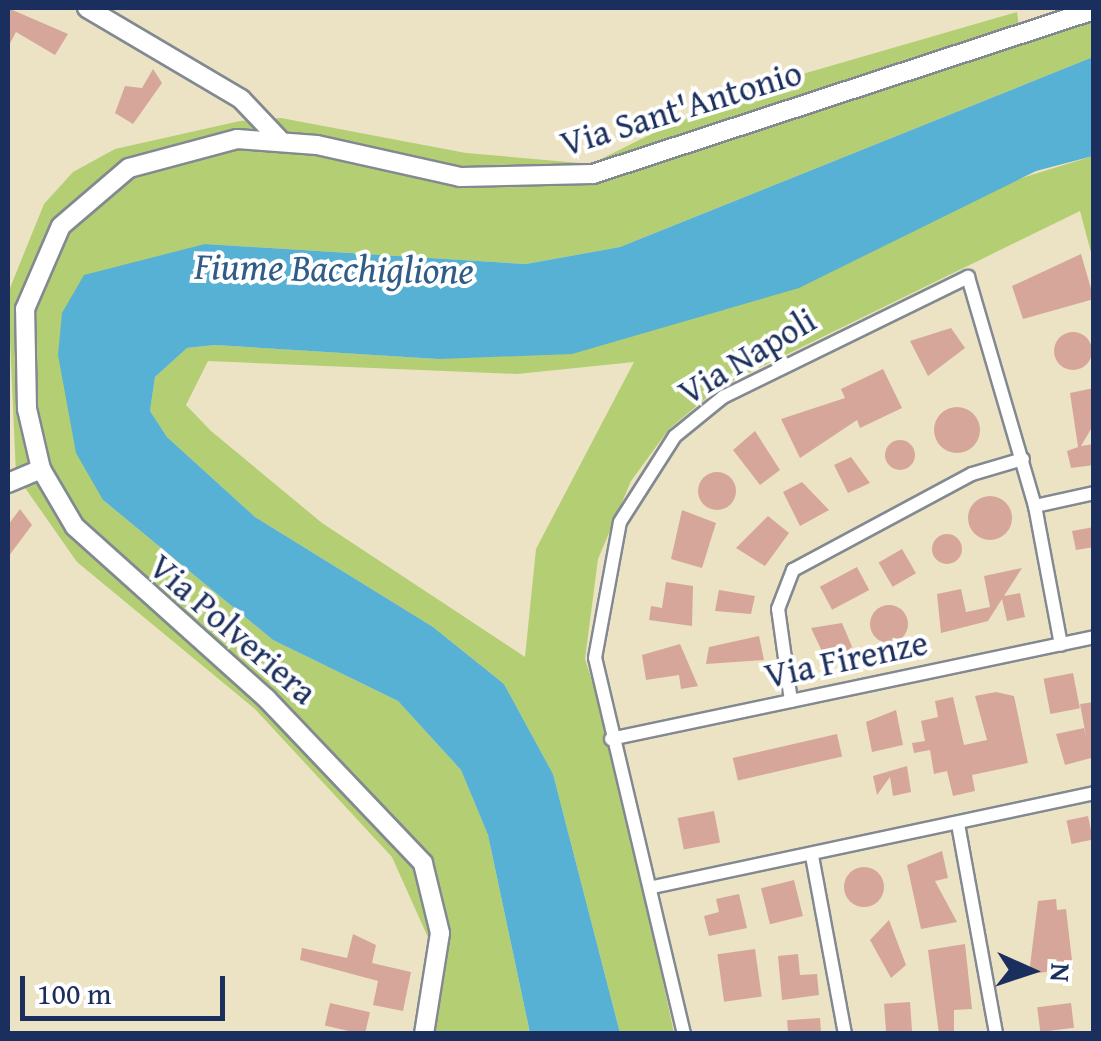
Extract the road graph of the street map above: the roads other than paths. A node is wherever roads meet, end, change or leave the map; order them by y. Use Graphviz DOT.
graph roads {
  1 [pos="87,8"];
  2 [pos="1094,10"];
  3 [pos="279,139"];
  4 [pos="45,255"];
  5 [pos="1022,459"];
  6 [pos="40,468"];
  7 [pos="8,483"];
  8 [pos="1094,493"];
  9 [pos="1035,506"];
  10 [pos="1094,637"];
  11 [pos="1061,644"];
  12 [pos="791,701"];
  13 [pos="611,739"];
  14 [pos="1094,793"];
  15 [pos="958,824"];
  16 [pos="812,856"];
  17 [pos="652,887"];
  18 [pos="424,1034"];
  19 [pos="684,1034"];
  20 [pos="845,1034"];
  21 [pos="996,1034"];
  1 -- 3 [label="street"];
  2 -- 3 [label="street, Via Sant'Antonio"];
  3 -- 4 [label="street, Via Sant'Antonio"];
  4 -- 6 [label="street, Via Polveriera"];
  5 -- 9 [label="street, Via Napoli"];
  5 -- 12 [label="street"];
  5 -- 13 [label="street, Via Napoli"];
  6 -- 7 [label="street"];
  6 -- 18 [label="street, Via Polveriera"];
  8 -- 9 [label="street"];
  9 -- 11 [label="street, Via Napoli"];
  10 -- 11 [label="street, Via Firenze"];
  11 -- 12 [label="street, Via Firenze"];
  12 -- 13 [label="street, Via Firenze"];
  13 -- 17 [label="street, Via Napoli"];
  14 -- 15 [label="street"];
  15 -- 16 [label="street"];
  15 -- 21 [label="street"];
  16 -- 17 [label="street"];
  16 -- 20 [label="street"];
  17 -- 19 [label="street, Via Napoli"];
}
